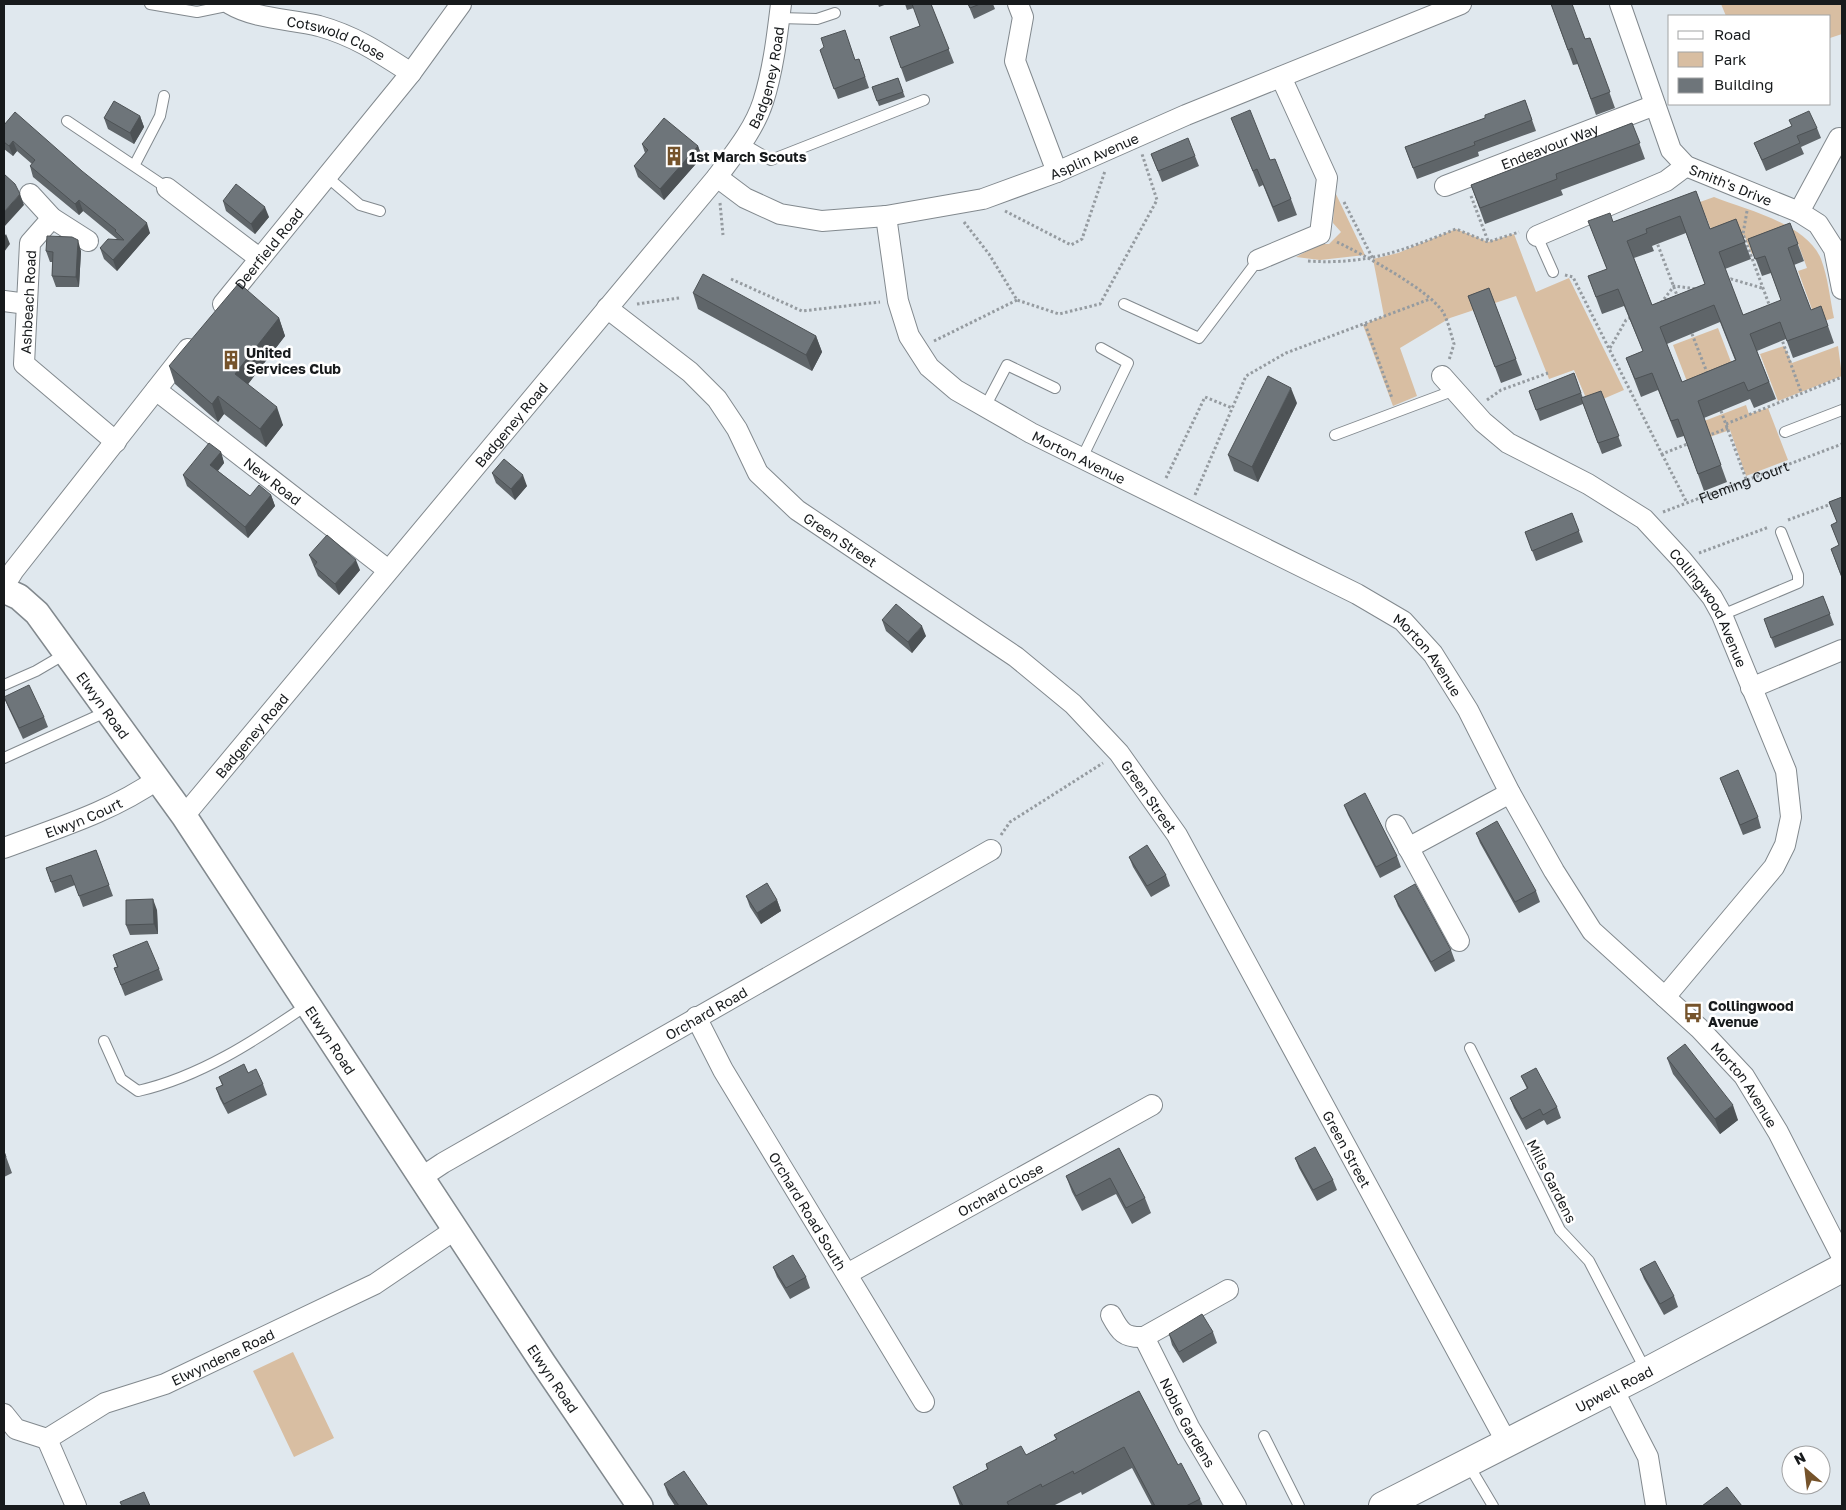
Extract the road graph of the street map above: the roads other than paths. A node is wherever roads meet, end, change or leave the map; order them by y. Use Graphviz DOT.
graph roads {
  1 [pos="150,4"];
  2 [pos="230,4"];
  3 [pos="461,4"];
  4 [pos="1018,4"];
  5 [pos="1461,4"];
  6 [pos="1620,4"];
  7 [pos="780,11"];
  8 [pos="836,13"];
  9 [pos="410,73"];
  10 [pos="1281,78"];
  11 [pos="164,96"];
  12 [pos="924,100"];
  13 [pos="1656,105"];
  14 [pos="67,121"];
  15 [pos="1839,138"];
  16 [pos="742,143"];
  17 [pos="134,166"];
  18 [pos="1686,166"];
  19 [pos="1057,172"];
  20 [pos="326,176"];
  21 [pos="717,178"];
  22 [pos="1445,186"];
  23 [pos="167,188"];
  24 [pos="30,194"];
  25 [pos="380,210"];
  26 [pos="1799,212"];
  27 [pos="886,216"];
  28 [pos="52,218"];
  29 [pos="1537,236"];
  30 [pos="88,241"];
  31 [pos="259,258"];
  32 [pos="1258,260"];
  33 [pos="1552,272"];
  34 [pos="1842,289"];
  35 [pos="4,302"];
  36 [pos="27,304"];
  37 [pos="1124,304"];
  38 [pos="607,308"];
  39 [pos="1101,348"];
  40 [pos="1448,383"];
  41 [pos="1055,388"];
  42 [pos="156,390"];
  43 [pos="986,407"];
  44 [pos="1842,410"];
  45 [pos="1785,432"];
  46 [pos="1335,435"];
  47 [pos="116,442"];
  48 [pos="1082,458"];
  49 [pos="1781,528"];
  50 [pos="388,570"];
  51 [pos="4,588"];
  52 [pos="1722,615"];
  53 [pos="1842,650"];
  54 [pos="67,653"];
  55 [pos="4,685"];
  56 [pos="1751,688"];
  57 [pos="109,711"];
  58 [pos="4,758"];
  59 [pos="158,779"];
  60 [pos="1510,793"];
  61 [pos="184,816"];
  62 [pos="1396,825"];
  63 [pos="4,848"];
  64 [pos="1408,848"];
  65 [pos="991,850"];
  66 [pos="1459,941"];
  67 [pos="1665,997"];
  68 [pos="308,1004"];
  69 [pos="696,1017"];
  70 [pos="104,1041"];
  71 [pos="1470,1048"];
  72 [pos="1152,1106"];
  73 [pos="422,1177"];
  74 [pos="456,1229"];
  75 [pos="1842,1257"];
  76 [pos="1842,1268"];
  77 [pos="847,1274"];
  78 [pos="1228,1290"];
  79 [pos="1111,1315"];
  80 [pos="1144,1337"];
  81 [pos="1646,1372"];
  82 [pos="1613,1389"];
  83 [pos="924,1402"];
  84 [pos="4,1414"];
  85 [pos="1264,1436"];
  86 [pos="47,1439"];
  87 [pos="1507,1443"];
  88 [pos="1468,1464"];
  89 [pos="76,1506"];
  90 [pos="640,1506"];
  91 [pos="1236,1506"];
  92 [pos="1299,1506"];
  93 [pos="1383,1506"];
  94 [pos="1493,1506"];
  95 [pos="1656,1506"];
  1 -- 2 [label="lane"];
  2 -- 9 [label="street, Cotswold Close"];
  3 -- 9 [label="street, Deerfield Road"];
  4 -- 19 [label="street"];
  5 -- 10 [label="street, Asplin Avenue"];
  6 -- 13 [label="street, Smith's Drive"];
  7 -- 8 [label="lane"];
  7 -- 16 [label="street, Badgeney Road"];
  9 -- 20 [label="street, Deerfield Road"];
  10 -- 19 [label="street, Asplin Avenue"];
  10 -- 32 [label="street"];
  11 -- 17 [label="lane"];
  12 -- 16 [label="lane"];
  13 -- 18 [label="street, Smith's Drive"];
  13 -- 22 [label="street, Endeavour Way"];
  14 -- 17 [label="lane"];
  15 -- 26 [label="street"];
  16 -- 21 [label="street, Badgeney Road"];
  17 -- 23 [label="lane"];
  18 -- 26 [label="street, Smith's Drive"];
  18 -- 29 [label="street"];
  19 -- 27 [label="street, Asplin Avenue"];
  20 -- 25 [label="lane"];
  20 -- 31 [label="street, Deerfield Road"];
  21 -- 27 [label="street, Asplin Avenue"];
  21 -- 38 [label="street, Badgeney Road"];
  23 -- 31 [label="street"];
  24 -- 28 [label="street"];
  26 -- 34 [label="street, Smith's Drive"];
  27 -- 43 [label="street, Morton Avenue"];
  28 -- 30 [label="street"];
  28 -- 36 [label="street, Ashbeach Road"];
  29 -- 33 [label="lane"];
  31 -- 42 [label="street, Deerfield Road"];
  32 -- 37 [label="lane"];
  35 -- 36 [label="street"];
  36 -- 47 [label="street, Ashbeach Road"];
  38 -- 50 [label="street, Badgeney Road"];
  38 -- 87 [label="street, Green Street"];
  39 -- 48 [label="lane"];
  40 -- 46 [label="lane"];
  40 -- 52 [label="street, Collingwood Avenue"];
  41 -- 43 [label="lane"];
  42 -- 47 [label="street, Deerfield Road"];
  42 -- 50 [label="street, New Road"];
  43 -- 48 [label="street, Morton Avenue"];
  44 -- 45 [label="lane"];
  47 -- 51 [label="street, Deerfield Road"];
  48 -- 60 [label="street, Morton Avenue"];
  49 -- 52 [label="lane"];
  50 -- 61 [label="street, Badgeney Road"];
  51 -- 54 [label="street, Elwyn Road"];
  52 -- 56 [label="street, Collingwood Avenue"];
  53 -- 56 [label="street"];
  54 -- 55 [label="lane"];
  54 -- 57 [label="street, Elwyn Road"];
  56 -- 67 [label="street, Collingwood Avenue"];
  57 -- 58 [label="lane"];
  57 -- 59 [label="street, Elwyn Road"];
  59 -- 61 [label="street, Elwyn Road"];
  59 -- 63 [label="street, Elwyn Court"];
  60 -- 64 [label="street"];
  60 -- 67 [label="street, Morton Avenue"];
  61 -- 68 [label="street, Elwyn Road"];
  62 -- 64 [label="street"];
  64 -- 66 [label="street"];
  65 -- 69 [label="street, Orchard Road"];
  67 -- 75 [label="street, Morton Avenue"];
  68 -- 70 [label="lane"];
  68 -- 73 [label="street, Elwyn Road"];
  69 -- 73 [label="street, Orchard Road"];
  69 -- 77 [label="street, Orchard Road South"];
  71 -- 81 [label="lane, Mills Gardens"];
  72 -- 77 [label="street, Orchard Close"];
  73 -- 74 [label="street, Elwyn Road"];
  74 -- 86 [label="street, Elwyndene Road"];
  74 -- 90 [label="street, Elwyn Road"];
  76 -- 81 [label="main road, Upwell Road"];
  77 -- 83 [label="street, Orchard Road South"];
  78 -- 80 [label="street"];
  79 -- 80 [label="street"];
  80 -- 91 [label="street, Noble Gardens"];
  81 -- 82 [label="main road, Upwell Road"];
  82 -- 87 [label="main road, Upwell Road"];
  82 -- 95 [label="street"];
  84 -- 86 [label="street"];
  85 -- 92 [label="lane"];
  86 -- 89 [label="street"];
  87 -- 88 [label="main road, Upwell Road"];
  88 -- 93 [label="main road, Upwell Road"];
  88 -- 94 [label="lane"];
}
